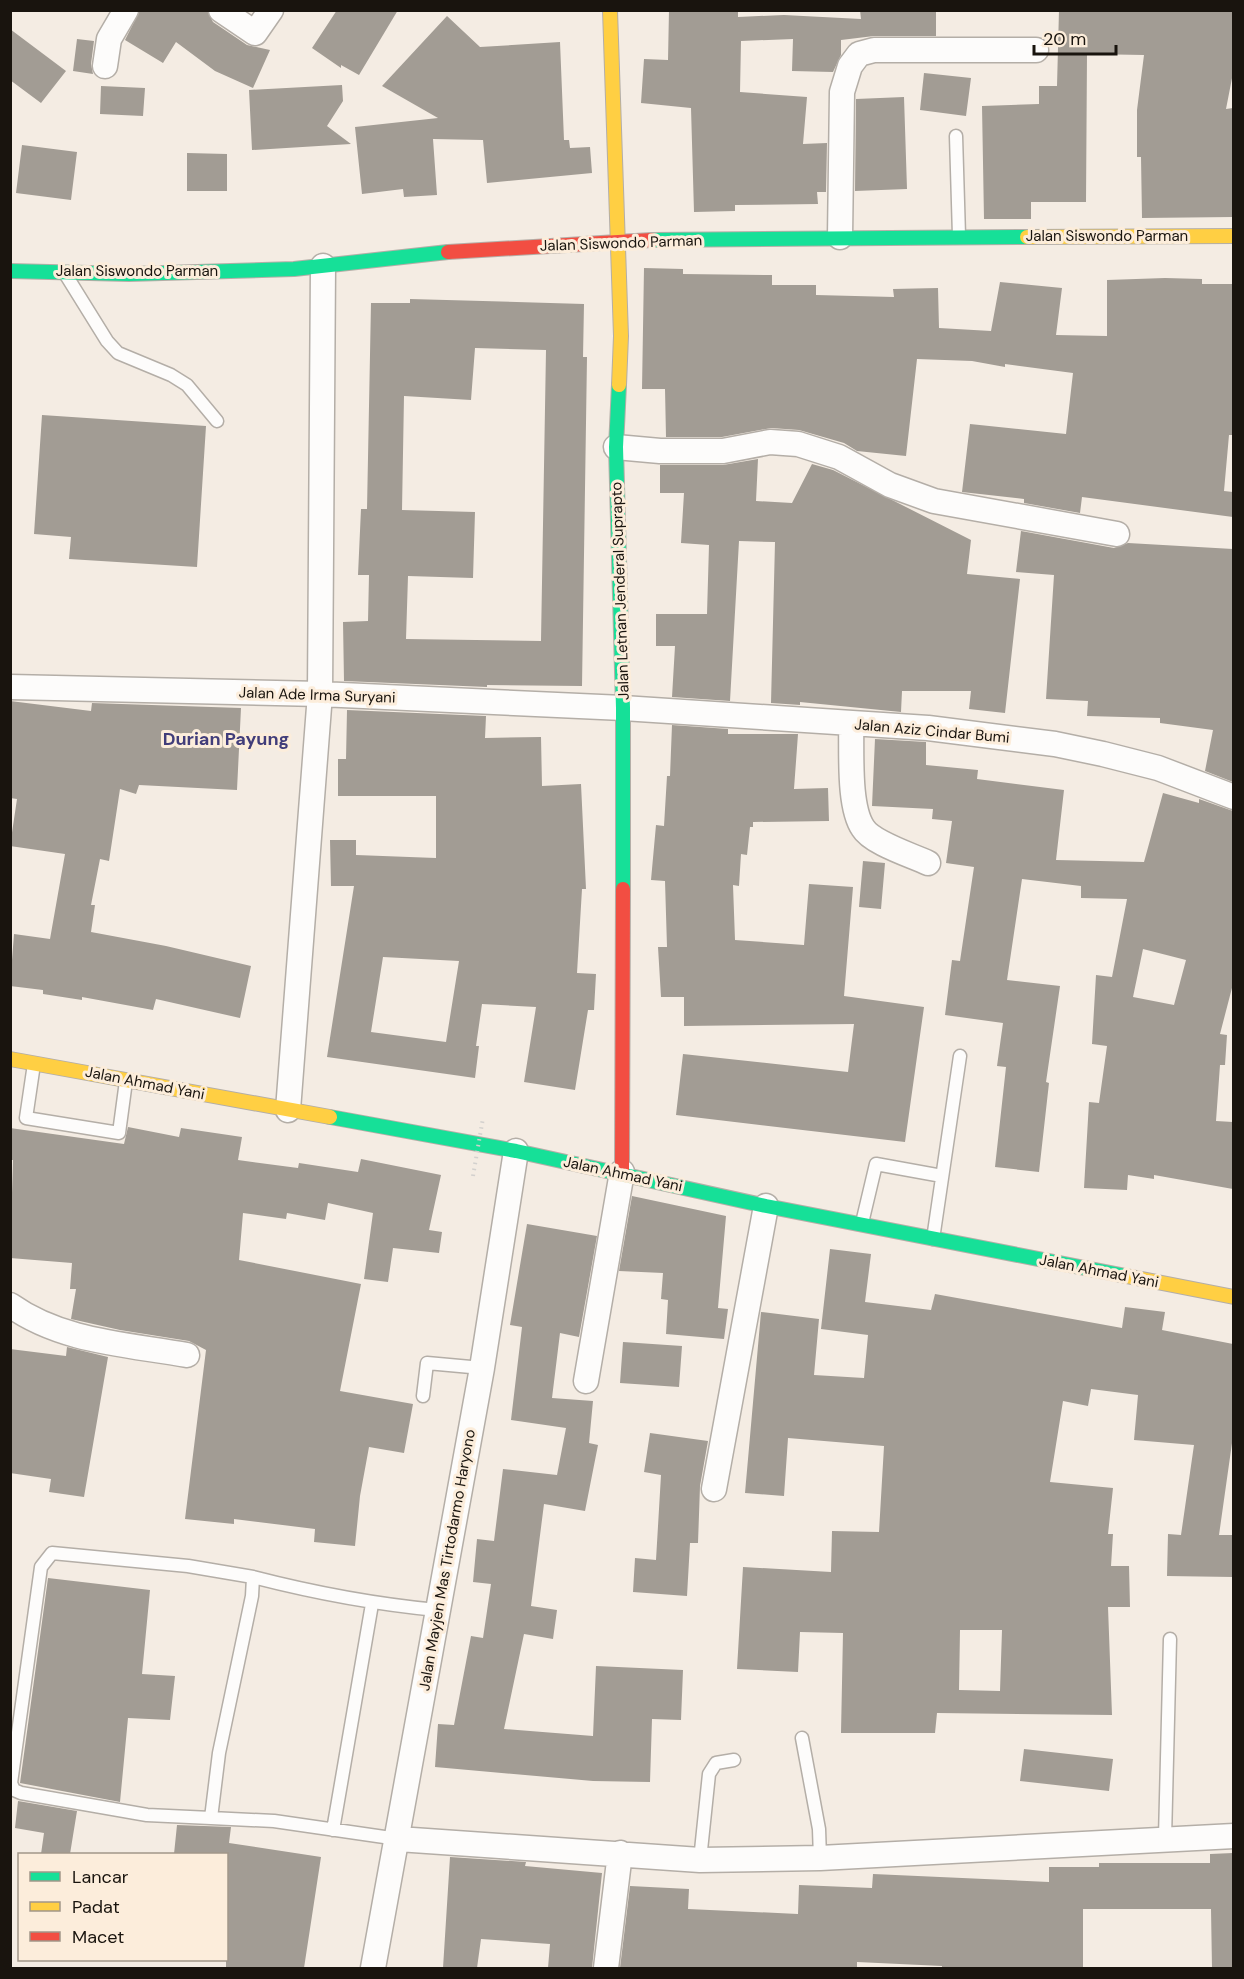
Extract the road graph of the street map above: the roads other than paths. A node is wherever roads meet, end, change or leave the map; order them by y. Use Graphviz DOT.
graph roads {
  1 [pos="126,10"];
  2 [pos="221,10"];
  3 [pos="271,10"];
  4 [pos="610,10"];
  5 [pos="1036,50"];
  6 [pos="105,66"];
  7 [pos="956,136"];
  8 [pos="959,236"];
  9 [pos="1233,236"];
  10 [pos="840,237"];
  11 [pos="618,240"];
  12 [pos="323,266"];
  13 [pos="10,271"];
  14 [pos="64,272"];
  15 [pos="217,421"];
  16 [pos="616,447"];
  17 [pos="1117,534"];
  18 [pos="10,687"];
  19 [pos="320,694"];
  20 [pos="623,708"];
  21 [pos="851,724"];
  22 [pos="1233,797"];
  23 [pos="928,862"];
  24 [pos="960,1056"];
  25 [pos="10,1059"];
  26 [pos="34,1063"];
  27 [pos="127,1079"];
  28 [pos="288,1110"];
  29 [pos="516,1151"];
  30 [pos="622,1172"];
  31 [pos="942,1176"];
  32 [pos="766,1206"];
  33 [pos="862,1225"];
  34 [pos="933,1239"];
  35 [pos="1233,1297"];
  36 [pos="10,1305"];
  37 [pos="187,1355"];
  38 [pos="482,1368"];
  39 [pos="586,1381"];
  40 [pos="423,1396"];
  41 [pos="714,1489"];
  42 [pos="253,1577"];
  43 [pos="372,1604"];
  44 [pos="437,1610"];
  45 [pos="1170,1639"];
  46 [pos="802,1738"];
  47 [pos="734,1760"];
  48 [pos="211,1818"];
  49 [pos="333,1830"];
  50 [pos="1233,1836"];
  51 [pos="1165,1838"];
  52 [pos="398,1839"];
  53 [pos="620,1853"];
  54 [pos="820,1858"];
  55 [pos="700,1860"];
  56 [pos="373,1968"];
  57 [pos="606,1968"];
  1 -- 6 [label="street"];
  2 -- 3 [label="street"];
  4 -- 11 [label="street, Jalan Letnan Jenderal Suprapto"];
  5 -- 10 [label="street"];
  7 -- 8 [label="lane"];
  8 -- 9 [label="street, Jalan Siswondo Parman"];
  8 -- 10 [label="street, Jalan Siswondo Parman"];
  10 -- 11 [label="street, Jalan Siswondo Parman"];
  11 -- 12 [label="street, Jalan Siswondo Parman"];
  11 -- 16 [label="street, Jalan Letnan Jenderal Suprapto"];
  12 -- 14 [label="street, Jalan Siswondo Parman"];
  12 -- 19 [label="street"];
  13 -- 14 [label="street, Jalan Siswondo Parman"];
  14 -- 15 [label="lane"];
  16 -- 17 [label="street"];
  16 -- 20 [label="street, Jalan Letnan Jenderal Suprapto"];
  18 -- 19 [label="street, Jalan Ade Irma Suryani"];
  19 -- 20 [label="street, Jalan Ade Irma Suryani"];
  19 -- 28 [label="street"];
  20 -- 21 [label="street, Jalan Aziz Cindar Bumi"];
  20 -- 30 [label="street, Jalan Letnan Jenderal Suprapto"];
  21 -- 22 [label="street, Jalan Aziz Cindar Bumi"];
  21 -- 23 [label="street"];
  24 -- 31 [label="lane"];
  25 -- 26 [label="street, Jalan Ahmad Yani"];
  26 -- 27 [label="street, Jalan Ahmad Yani"];
  26 -- 27 [label="lane"];
  27 -- 28 [label="street, Jalan Ahmad Yani"];
  28 -- 29 [label="street, Jalan Ahmad Yani"];
  29 -- 30 [label="street, Jalan Ahmad Yani"];
  29 -- 38 [label="street, Jalan Mayjen Mas Tirtodarmo Haryono"];
  30 -- 32 [label="street, Jalan Ahmad Yani"];
  30 -- 39 [label="street"];
  31 -- 33 [label="lane"];
  31 -- 34 [label="lane"];
  32 -- 33 [label="street, Jalan Ahmad Yani"];
  32 -- 41 [label="street"];
  33 -- 34 [label="street, Jalan Ahmad Yani"];
  34 -- 35 [label="street, Jalan Ahmad Yani"];
  36 -- 37 [label="street"];
  38 -- 40 [label="lane"];
  38 -- 44 [label="street, Jalan Mayjen Mas Tirtodarmo Haryono"];
  42 -- 43 [label="lane"];
  42 -- 48 [label="lane"];
  42 -- 48 [label="lane"];
  43 -- 44 [label="lane"];
  43 -- 49 [label="lane"];
  44 -- 52 [label="street, Jalan Mayjen Mas Tirtodarmo Haryono"];
  45 -- 51 [label="lane"];
  46 -- 54 [label="lane"];
  47 -- 55 [label="lane"];
  48 -- 49 [label="lane"];
  49 -- 52 [label="lane"];
  50 -- 51 [label="street"];
  51 -- 54 [label="street"];
  52 -- 53 [label="street"];
  52 -- 56 [label="street, Jalan Mayjen Mas Tirtodarmo Haryono"];
  53 -- 55 [label="street"];
  53 -- 57 [label="street"];
  54 -- 55 [label="street"];
}
